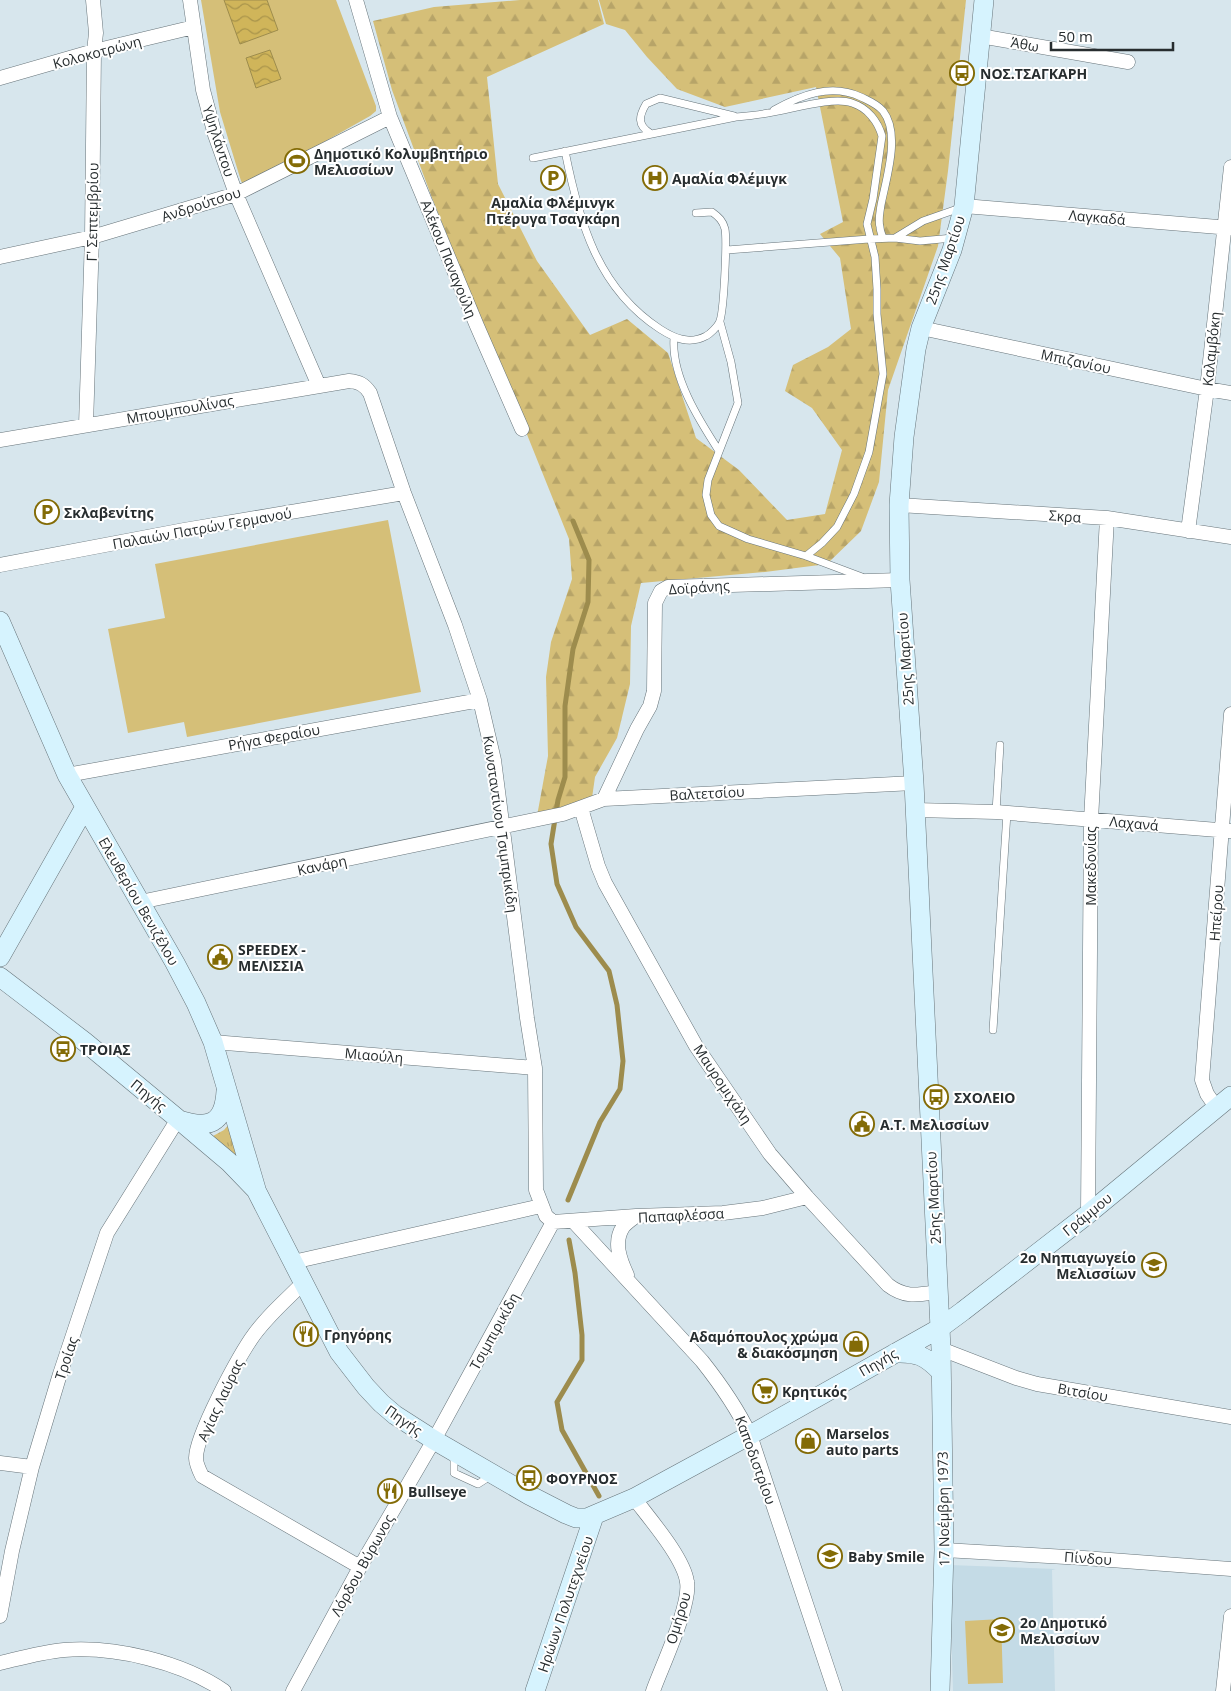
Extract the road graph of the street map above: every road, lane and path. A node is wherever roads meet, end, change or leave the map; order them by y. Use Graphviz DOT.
graph roads {
  1 [pos="92,0"];
  2 [pos="190,0"];
  3 [pos="356,0"];
  4 [pos="984,0"];
  5 [pos="194,27"];
  6 [pos="980,36"];
  7 [pos="94,52"];
  8 [pos="1128,62"];
  9 [pos="0,78"];
  10 [pos="767,114"];
  11 [pos="390,117"];
  12 [pos="736,117"];
  13 [pos="650,133"];
  14 [pos="565,151"];
  15 [pos="533,158"];
  16 [pos="1231,167"];
  17 [pos="236,194"];
  18 [pos="964,206"];
  19 [pos="696,213"];
  20 [pos="1228,227"];
  21 [pos="92,237"];
  22 [pos="884,238"];
  23 [pos="895,238"];
  24 [pos="956,238"];
  25 [pos="869,239"];
  26 [pos="727,250"];
  27 [pos="0,257"];
  28 [pos="720,322"];
  29 [pos="921,328"];
  30 [pos="674,338"];
  31 [pos="360,383"];
  32 [pos="319,386"];
  33 [pos="1207,389"];
  34 [pos="1231,393"];
  35 [pos="86,425"];
  36 [pos="522,429"];
  37 [pos="0,440"];
  38 [pos="719,451"];
  39 [pos="404,493"];
  40 [pos="898,505"];
  41 [pos="1107,518"];
  42 [pos="1188,531"];
  43 [pos="1231,537"];
  44 [pos="806,556"];
  45 [pos="0,565"];
  46 [pos="876,580"];
  47 [pos="900,580"];
  48 [pos="0,621"];
  49 [pos="480,700"];
  50 [pos="1231,714"];
  51 [pos="1000,745"];
  52 [pos="67,775"];
  53 [pos="914,783"];
  54 [pos="604,799"];
  55 [pos="85,807"];
  56 [pos="581,808"];
  57 [pos="915,810"];
  58 [pos="1002,812"];
  59 [pos="1091,820"];
  60 [pos="503,827"];
  61 [pos="1226,831"];
  62 [pos="140,902"];
  63 [pos="0,957"];
  64 [pos="0,977"];
  65 [pos="993,1030"];
  66 [pos="212,1042"];
  67 [pos="535,1068"];
  68 [pos="227,1089"];
  69 [pos="1224,1102"];
  70 [pos="178,1119"];
  71 [pos="256,1190"];
  72 [pos="807,1197"];
  73 [pos="541,1206"];
  74 [pos="1088,1214"];
  75 [pos="636,1216"];
  76 [pos="553,1222"];
  77 [pos="574,1222"];
  78 [pos="293,1262"];
  79 [pos="303,1283"];
  80 [pos="632,1286"];
  81 [pos="938,1292"];
  82 [pos="940,1328"];
  83 [pos="941,1349"];
  84 [pos="895,1353"];
  85 [pos="941,1372"];
  86 [pos="1231,1417"];
  87 [pos="750,1435"];
  88 [pos="434,1440"];
  89 [pos="0,1463"];
  90 [pos="32,1467"];
  91 [pos="634,1498"];
  92 [pos="594,1516"];
  93 [pos="944,1550"];
  94 [pos="360,1567"];
  95 [pos="1231,1569"];
  96 [pos="0,1616"];
  97 [pos="1231,1616"];
  98 [pos="0,1663"];
  99 [pos="224,1691"];
  100 [pos="293,1691"];
  101 [pos="535,1691"];
  102 [pos="652,1691"];
  103 [pos="835,1691"];
  104 [pos="940,1691"];
  105 [pos="1223,1691"];
  1 -- 7 [label="street, Γ' Σεπτεμβρίου"];
  2 -- 5 [label="street, Υψηλάντου"];
  3 -- 11 [label="street, Αλέκου Παναγούλη"];
  4 -- 6 [label="main road, 25ης Μαρτίου"];
  5 -- 7 [label="street, Κολοκοτρώνη"];
  5 -- 17 [label="street, Υψηλάντου"];
  6 -- 8 [label="street, Άθω"];
  6 -- 18 [label="main road, 25ης Μαρτίου"];
  7 -- 9 [label="street, Κολοκοτρώνη"];
  7 -- 21 [label="street, Γ' Σεπτεμβρίου"];
  10 -- 12 [label="lane"];
  10 -- 22 [label="lane"];
  10 -- 25 [label="lane"];
  11 -- 17 [label="street, Ανδρούτσου"];
  11 -- 36 [label="street, Αλέκου Παναγούλη"];
  12 -- 13 [label="lane"];
  12 -- 13 [label="lane"];
  13 -- 14 [label="lane"];
  14 -- 15 [label="lane"];
  14 -- 30 [label="lane"];
  16 -- 20 [label="street, Καλαμβόκη"];
  17 -- 21 [label="street, Ανδρούτσου"];
  17 -- 32 [label="street, Υψηλάντου"];
  18 -- 20 [label="street, Λαγκαδά"];
  18 -- 23 [label="lane"];
  18 -- 24 [label="main road, 25ης Μαρτίου"];
  19 -- 26 [label="lane"];
  20 -- 33 [label="street, Καλαμβόκη"];
  21 -- 27 [label="street, Ανδρούτσου"];
  21 -- 35 [label="street, Γ' Σεπτεμβρίου"];
  22 -- 23 [label="lane"];
  22 -- 25 [label="lane"];
  23 -- 24 [label="lane"];
  24 -- 29 [label="main road, 25ης Μαρτίου"];
  25 -- 26 [label="lane"];
  25 -- 44 [label="lane"];
  26 -- 28 [label="lane"];
  28 -- 30 [label="lane"];
  28 -- 38 [label="lane"];
  29 -- 33 [label="street, Μπιζανίου"];
  29 -- 40 [label="main road, 25ης Μαρτίου"];
  30 -- 38 [label="lane"];
  31 -- 32 [label="street, Μπουμπουλίνας"];
  31 -- 39 [label="street, Κωνσταντίνου Τσιμπρικίδη"];
  32 -- 35 [label="street, Μπουμπουλίνας"];
  33 -- 34 [label="street, Μπιζανίου"];
  33 -- 42 [label="street, Καλαμβόκη"];
  35 -- 37 [label="street, Μπουμπουλίνας"];
  38 -- 44 [label="lane"];
  39 -- 45 [label="street, Παλαιών Πατρών Γερμανού"];
  39 -- 49 [label="street, Κωνσταντίνου Τσιμπρικίδη"];
  40 -- 41 [label="street, Σκρα"];
  40 -- 47 [label="main road, 25ης Μαρτίου"];
  41 -- 42 [label="street, Σκρα"];
  41 -- 59 [label="street, Μακεδονίας"];
  42 -- 43 [label="street, Σκρα"];
  44 -- 46 [label="lane"];
  46 -- 47 [label="street, Δοϊράνης"];
  46 -- 54 [label="street, Δοϊράνης"];
  47 -- 53 [label="main road, 25ης Μαρτίου"];
  48 -- 52 [label="main road, Ελευθερίου Βενιζέλου"];
  49 -- 52 [label="street, Ρήγα Φεραίου"];
  49 -- 60 [label="street, Κωνσταντίνου Τσιμπρικίδη"];
  50 -- 61 [label="street, Ηπείρου"];
  51 -- 58 [label="lane"];
  52 -- 55 [label="main road, Ελευθερίου Βενιζέλου"];
  53 -- 54 [label="street, Βαλτετσίου"];
  53 -- 57 [label="main road, 25ης Μαρτίου"];
  54 -- 56 [label="street, Βαλτετσίου"];
  55 -- 62 [label="main road, Ελευθερίου Βενιζέλου"];
  55 -- 63 [label="main road"];
  56 -- 60 [label="street, Βαλτετσίου"];
  56 -- 72 [label="street, Μαυρομιχάλη"];
  57 -- 58 [label="street, Λαχανά"];
  57 -- 81 [label="main road, 25ης Μαρτίου"];
  58 -- 59 [label="street, Λαχανά"];
  58 -- 65 [label="lane"];
  59 -- 61 [label="street, Λαχανά"];
  59 -- 74 [label="street, Μακεδονίας"];
  60 -- 62 [label="street, Κανάρη"];
  60 -- 67 [label="street, Κωνσταντίνου Τσιμπρικίδη"];
  61 -- 69 [label="street, Ηπείρου"];
  62 -- 66 [label="main road, Ελευθερίου Βενιζέλου"];
  64 -- 70 [label="main road, Πηγής"];
  66 -- 67 [label="street, Μιαούλη"];
  66 -- 68 [label="main road, Ελευθερίου Βενιζέλου"];
  67 -- 73 [label="street, Κωνσταντίνου Τσιμπρικίδη"];
  68 -- 70 [label="main road"];
  68 -- 71 [label="main road, Ελευθερίου Βενιζέλου"];
  69 -- 74 [label="main road, Γράμμου"];
  70 -- 71 [label="main road, Πηγής"];
  70 -- 90 [label="street, Τροίας"];
  71 -- 78 [label="main road, Πηγής"];
  72 -- 75 [label="street, Παπαφλέσσα"];
  72 -- 81 [label="street, Μαυρομιχάλη"];
  73 -- 76 [label="street, Κωνσταντίνου Τσιμπρικίδη"];
  73 -- 78 [label="street"];
  74 -- 82 [label="main road, Γράμμου"];
  75 -- 77 [label="street, Παπαφλέσσα"];
  75 -- 80 [label="street"];
  76 -- 77 [label="street, Παπαφλέσσα"];
  76 -- 88 [label="street, Τσιμπιρικίδη"];
  77 -- 80 [label="street, Καποδιστρίου"];
  78 -- 79 [label="main road, Πηγής"];
  79 -- 88 [label="main road, Πηγής"];
  79 -- 94 [label="street, Αγίας Λαύρας"];
  80 -- 87 [label="street, Καποδιστρίου"];
  81 -- 82 [label="main road, 25ης Μαρτίου"];
  82 -- 83 [label="main road, 17 Νοέμβρη 1973"];
  82 -- 84 [label="main road, Πηγής"];
  83 -- 85 [label="main road, 17 Νοέμβρη 1973"];
  83 -- 86 [label="street, Βιτσίου"];
  84 -- 85 [label="main road"];
  84 -- 87 [label="main road, Πηγής"];
  85 -- 93 [label="main road, 17 Νοέμβρη 1973"];
  87 -- 91 [label="main road, Πηγής"];
  87 -- 103 [label="street, Καποδιστρίου"];
  88 -- 92 [label="main road, Πηγής"];
  88 -- 94 [label="street, Λόρδου Βύρωνος"];
  89 -- 90 [label="street"];
  90 -- 96 [label="street, Τροίας"];
  91 -- 92 [label="main road, Πηγής"];
  91 -- 102 [label="street, Ομήρου"];
  92 -- 101 [label="main road, Ηρώων Πολυτεχνείου"];
  93 -- 95 [label="street, Πίνδου"];
  93 -- 104 [label="main road, 17 Νοέμβρη 1973"];
  94 -- 100 [label="street, Λόρδου Βύρωνος"];
  97 -- 105 [label="street"];
  98 -- 99 [label="street"];
}
